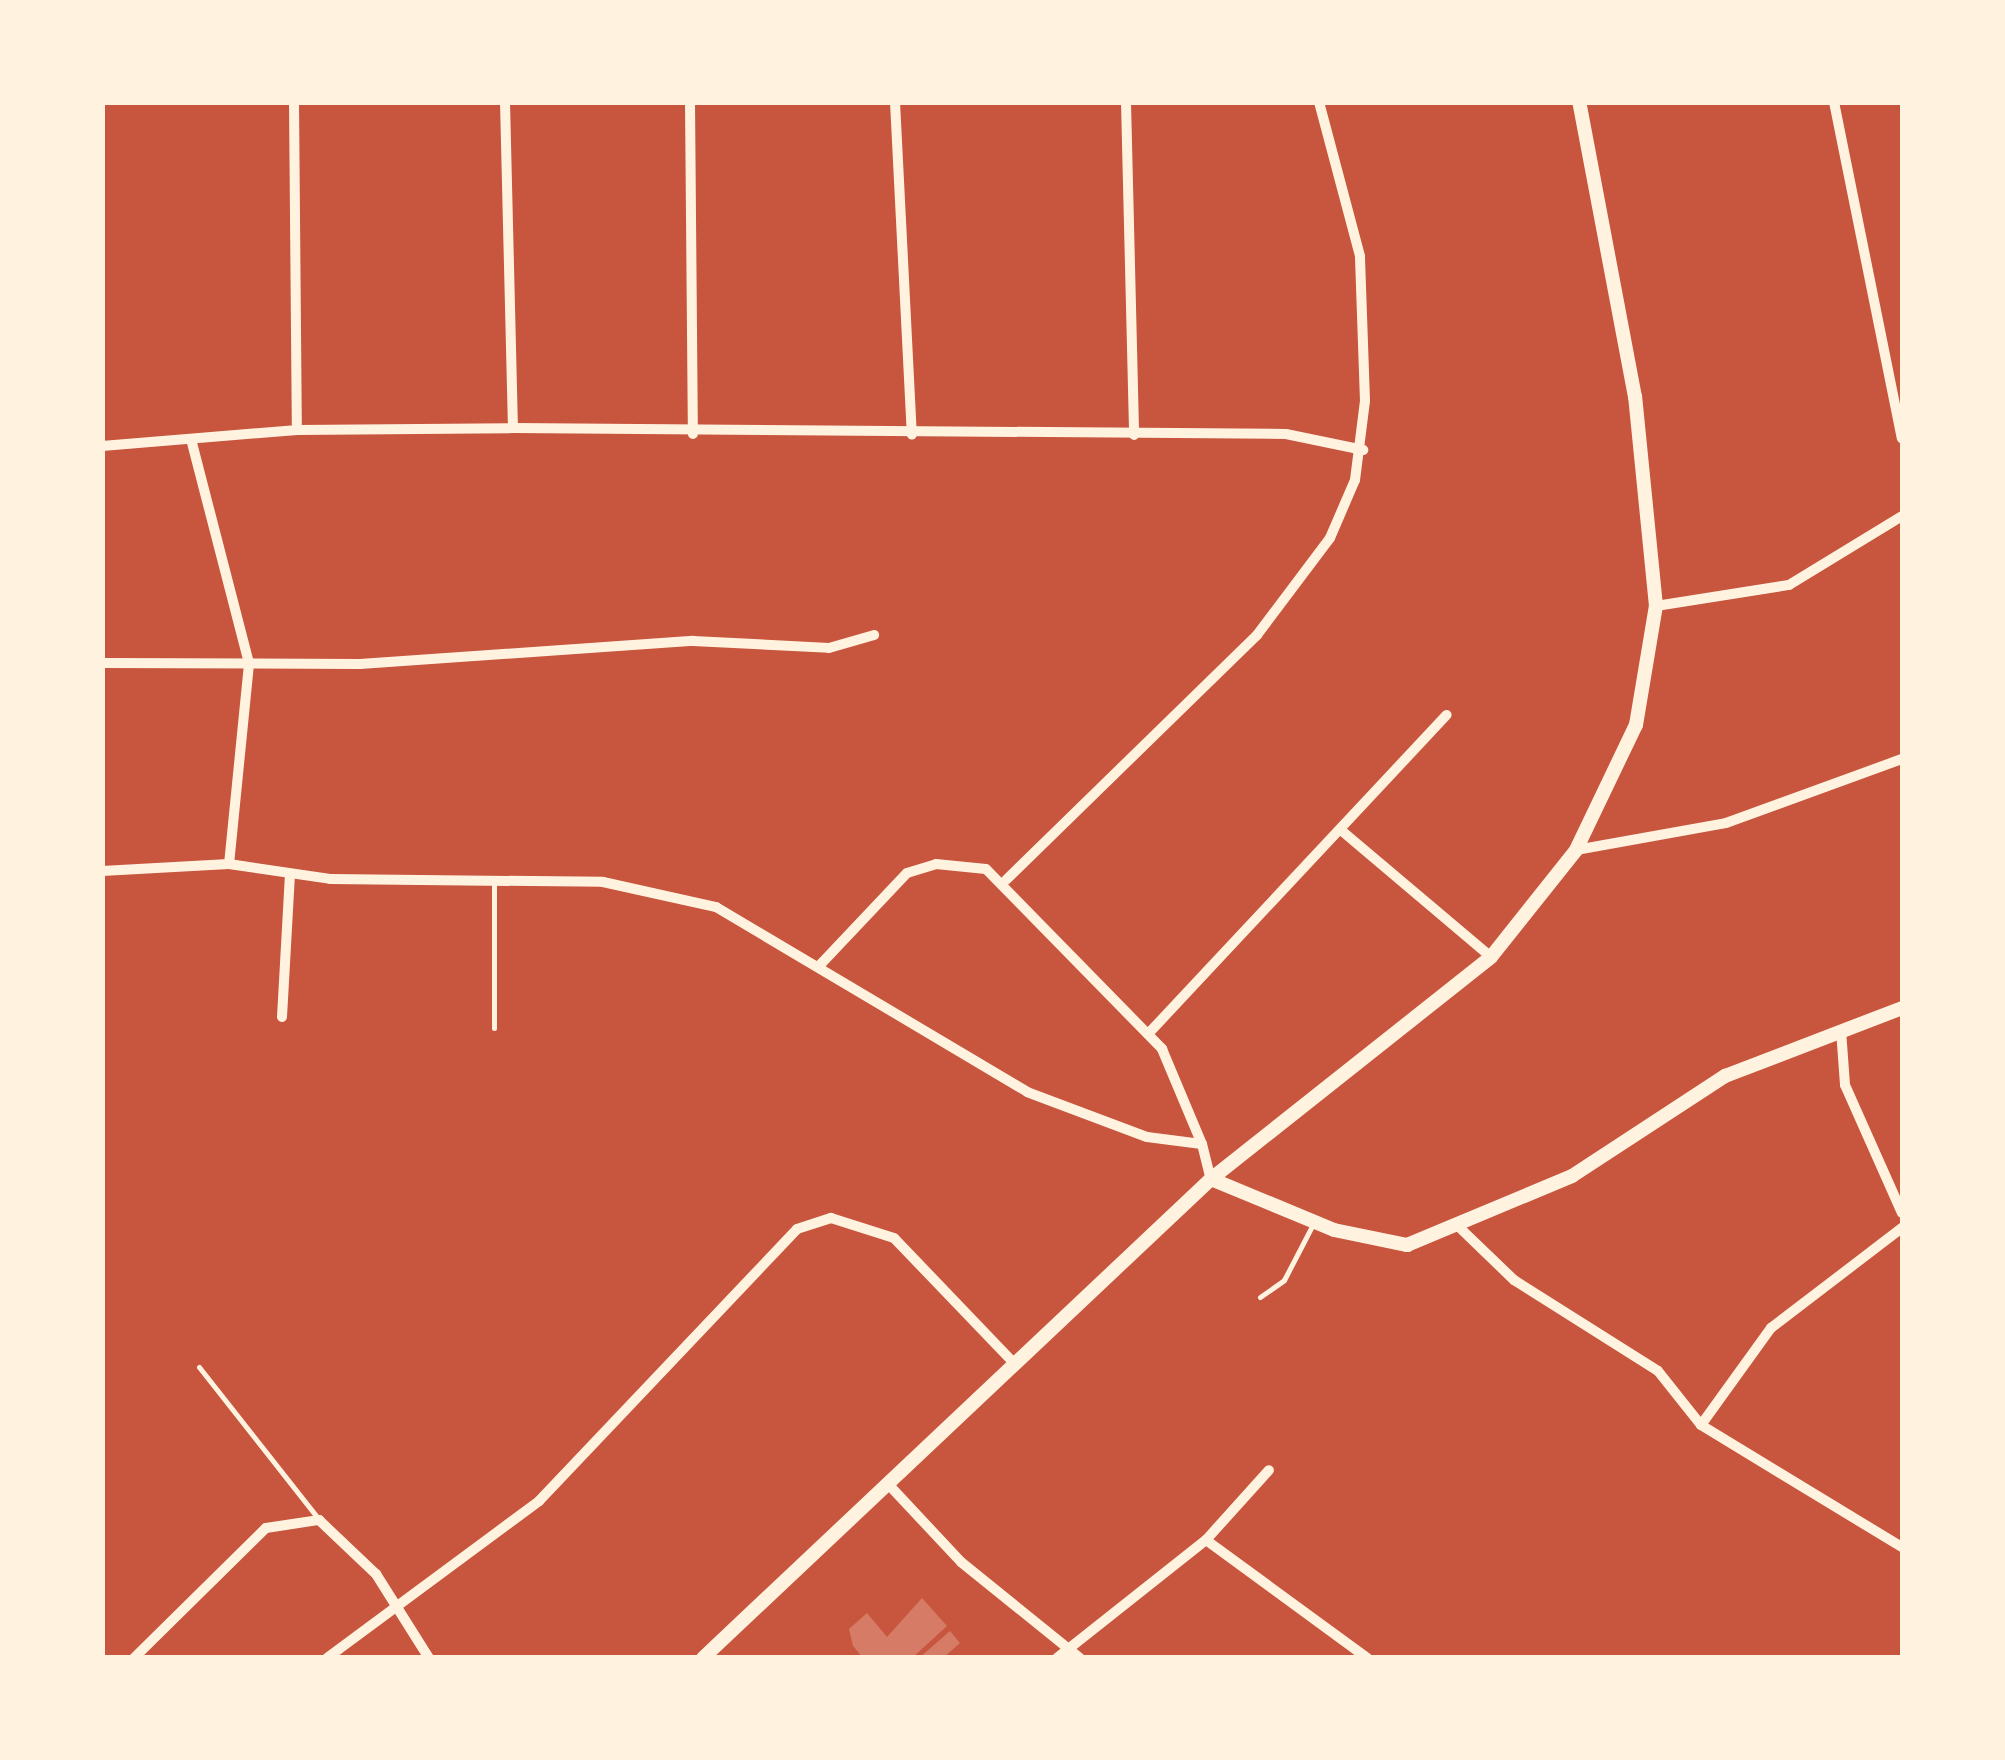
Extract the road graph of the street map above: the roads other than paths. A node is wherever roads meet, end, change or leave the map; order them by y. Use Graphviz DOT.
graph roads {
  1 [pos="294,102"];
  2 [pos="505,102"];
  3 [pos="690,102"];
  4 [pos="896,102"];
  5 [pos="1126,102"];
  6 [pos="1319,102"];
  7 [pos="1578,102"];
  8 [pos="1834,102"];
  9 [pos="514,428"];
  10 [pos="297,430"];
  11 [pos="693,434"];
  12 [pos="912,435"];
  13 [pos="1134,435"];
  14 [pos="1902,438"];
  15 [pos="191,439"];
  16 [pos="102,446"];
  17 [pos="1363,450"];
  18 [pos="1902,516"];
  19 [pos="1656,606"];
  20 [pos="874,636"];
  21 [pos="102,664"];
  22 [pos="249,664"];
  23 [pos="1446,715"];
  24 [pos="1902,759"];
  25 [pos="1342,831"];
  26 [pos="1576,850"];
  27 [pos="229,864"];
  28 [pos="102,871"];
  29 [pos="290,874"];
  30 [pos="1006,880"];
  31 [pos="494,883"];
  32 [pos="1492,957"];
  33 [pos="820,966"];
  34 [pos="1902,1008"];
  35 [pos="282,1017"];
  36 [pos="494,1028"];
  37 [pos="1841,1030"];
  38 [pos="1148,1034"];
  39 [pos="1202,1144"];
  40 [pos="1211,1180"];
  41 [pos="1902,1213"];
  42 [pos="1314,1222"];
  43 [pos="1902,1228"];
  44 [pos="1462,1229"];
  45 [pos="1260,1297"];
  46 [pos="1014,1363"];
  47 [pos="200,1367"];
  48 [pos="1702,1425"];
  49 [pos="1269,1470"];
  50 [pos="888,1485"];
  51 [pos="319,1520"];
  52 [pos="1206,1540"];
  53 [pos="1902,1547"];
  54 [pos="394,1610"];
  55 [pos="1070,1648"];
  56 [pos="134,1658"];
  57 [pos="327,1658"];
  58 [pos="429,1658"];
  59 [pos="703,1658"];
  60 [pos="1057,1658"];
  61 [pos="1080,1658"];
  62 [pos="1367,1658"];
  1 -- 10 [label="street"];
  2 -- 9 [label="street"];
  3 -- 11 [label="street"];
  4 -- 12 [label="street"];
  5 -- 13 [label="street"];
  6 -- 17 [label="street"];
  7 -- 19 [label="street"];
  8 -- 14 [label="street"];
  9 -- 10 [label="street"];
  9 -- 11 [label="street"];
  10 -- 15 [label="street"];
  11 -- 12 [label="street"];
  12 -- 13 [label="street"];
  13 -- 17 [label="street"];
  15 -- 16 [label="street"];
  15 -- 22 [label="street"];
  17 -- 30 [label="street"];
  18 -- 19 [label="street"];
  19 -- 26 [label="street"];
  20 -- 22 [label="street"];
  21 -- 22 [label="street"];
  22 -- 27 [label="street"];
  23 -- 25 [label="street"];
  24 -- 26 [label="street"];
  25 -- 32 [label="street"];
  25 -- 38 [label="street"];
  26 -- 32 [label="street"];
  27 -- 28 [label="street"];
  27 -- 29 [label="street"];
  29 -- 31 [label="street"];
  29 -- 35 [label="street"];
  30 -- 33 [label="street"];
  30 -- 38 [label="street"];
  31 -- 33 [label="street"];
  31 -- 36 [label="lane"];
  32 -- 40 [label="street"];
  33 -- 39 [label="street"];
  34 -- 37 [label="street"];
  37 -- 41 [label="street"];
  37 -- 44 [label="street"];
  38 -- 39 [label="street"];
  39 -- 40 [label="street"];
  40 -- 42 [label="street"];
  40 -- 46 [label="street"];
  42 -- 44 [label="street"];
  42 -- 45 [label="lane"];
  43 -- 48 [label="street"];
  44 -- 48 [label="street"];
  46 -- 50 [label="street"];
  46 -- 54 [label="street"];
  47 -- 51 [label="lane"];
  48 -- 53 [label="street"];
  49 -- 52 [label="street"];
  50 -- 55 [label="street"];
  50 -- 59 [label="street"];
  51 -- 54 [label="street"];
  51 -- 56 [label="street"];
  52 -- 55 [label="street"];
  52 -- 62 [label="street"];
  54 -- 57 [label="street"];
  54 -- 58 [label="street"];
  55 -- 60 [label="street"];
  55 -- 61 [label="street"];
}
